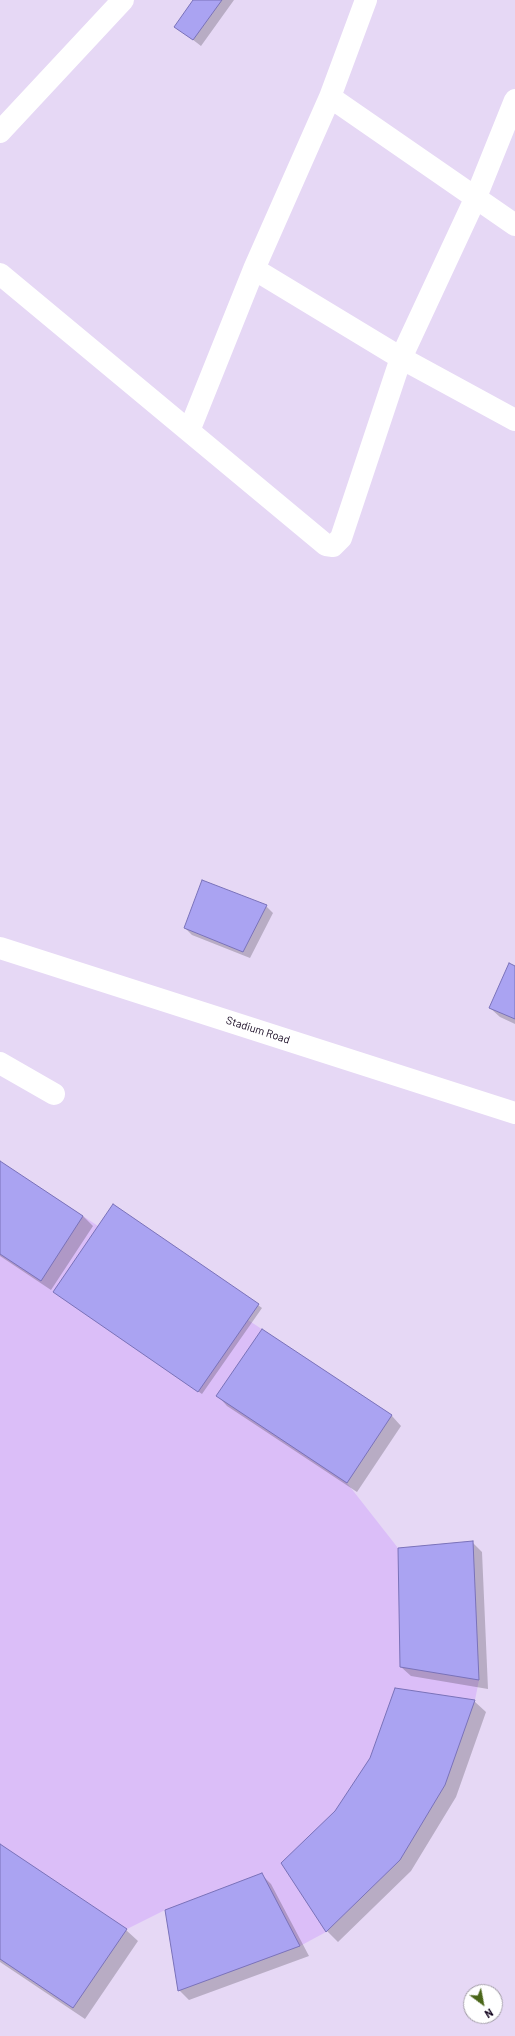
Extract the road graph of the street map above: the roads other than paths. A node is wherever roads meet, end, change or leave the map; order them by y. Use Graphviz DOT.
graph roads {
  1 [pos="123,0"];
  2 [pos="363,2"];
  3 [pos="330,97"];
  4 [pos="515,100"];
  5 [pos="0,132"];
  6 [pos="476,197"];
  7 [pos="515,225"];
  8 [pos="254,269"];
  9 [pos="0,274"];
  10 [pos="401,358"];
  11 [pos="515,420"];
  12 [pos="189,430"];
  13 [pos="0,948"];
  14 [pos="0,1063"];
  15 [pos="54,1094"];
  16 [pos="515,1113"];
  1 -- 5 [label="street"];
  2 -- 3 [label="street"];
  3 -- 6 [label="street"];
  3 -- 8 [label="street"];
  4 -- 6 [label="street"];
  6 -- 7 [label="street"];
  6 -- 10 [label="street"];
  8 -- 10 [label="street"];
  8 -- 12 [label="street"];
  9 -- 12 [label="street"];
  10 -- 11 [label="street"];
  10 -- 12 [label="street"];
  13 -- 16 [label="street, Stadium Road"];
  14 -- 15 [label="street"];
}
